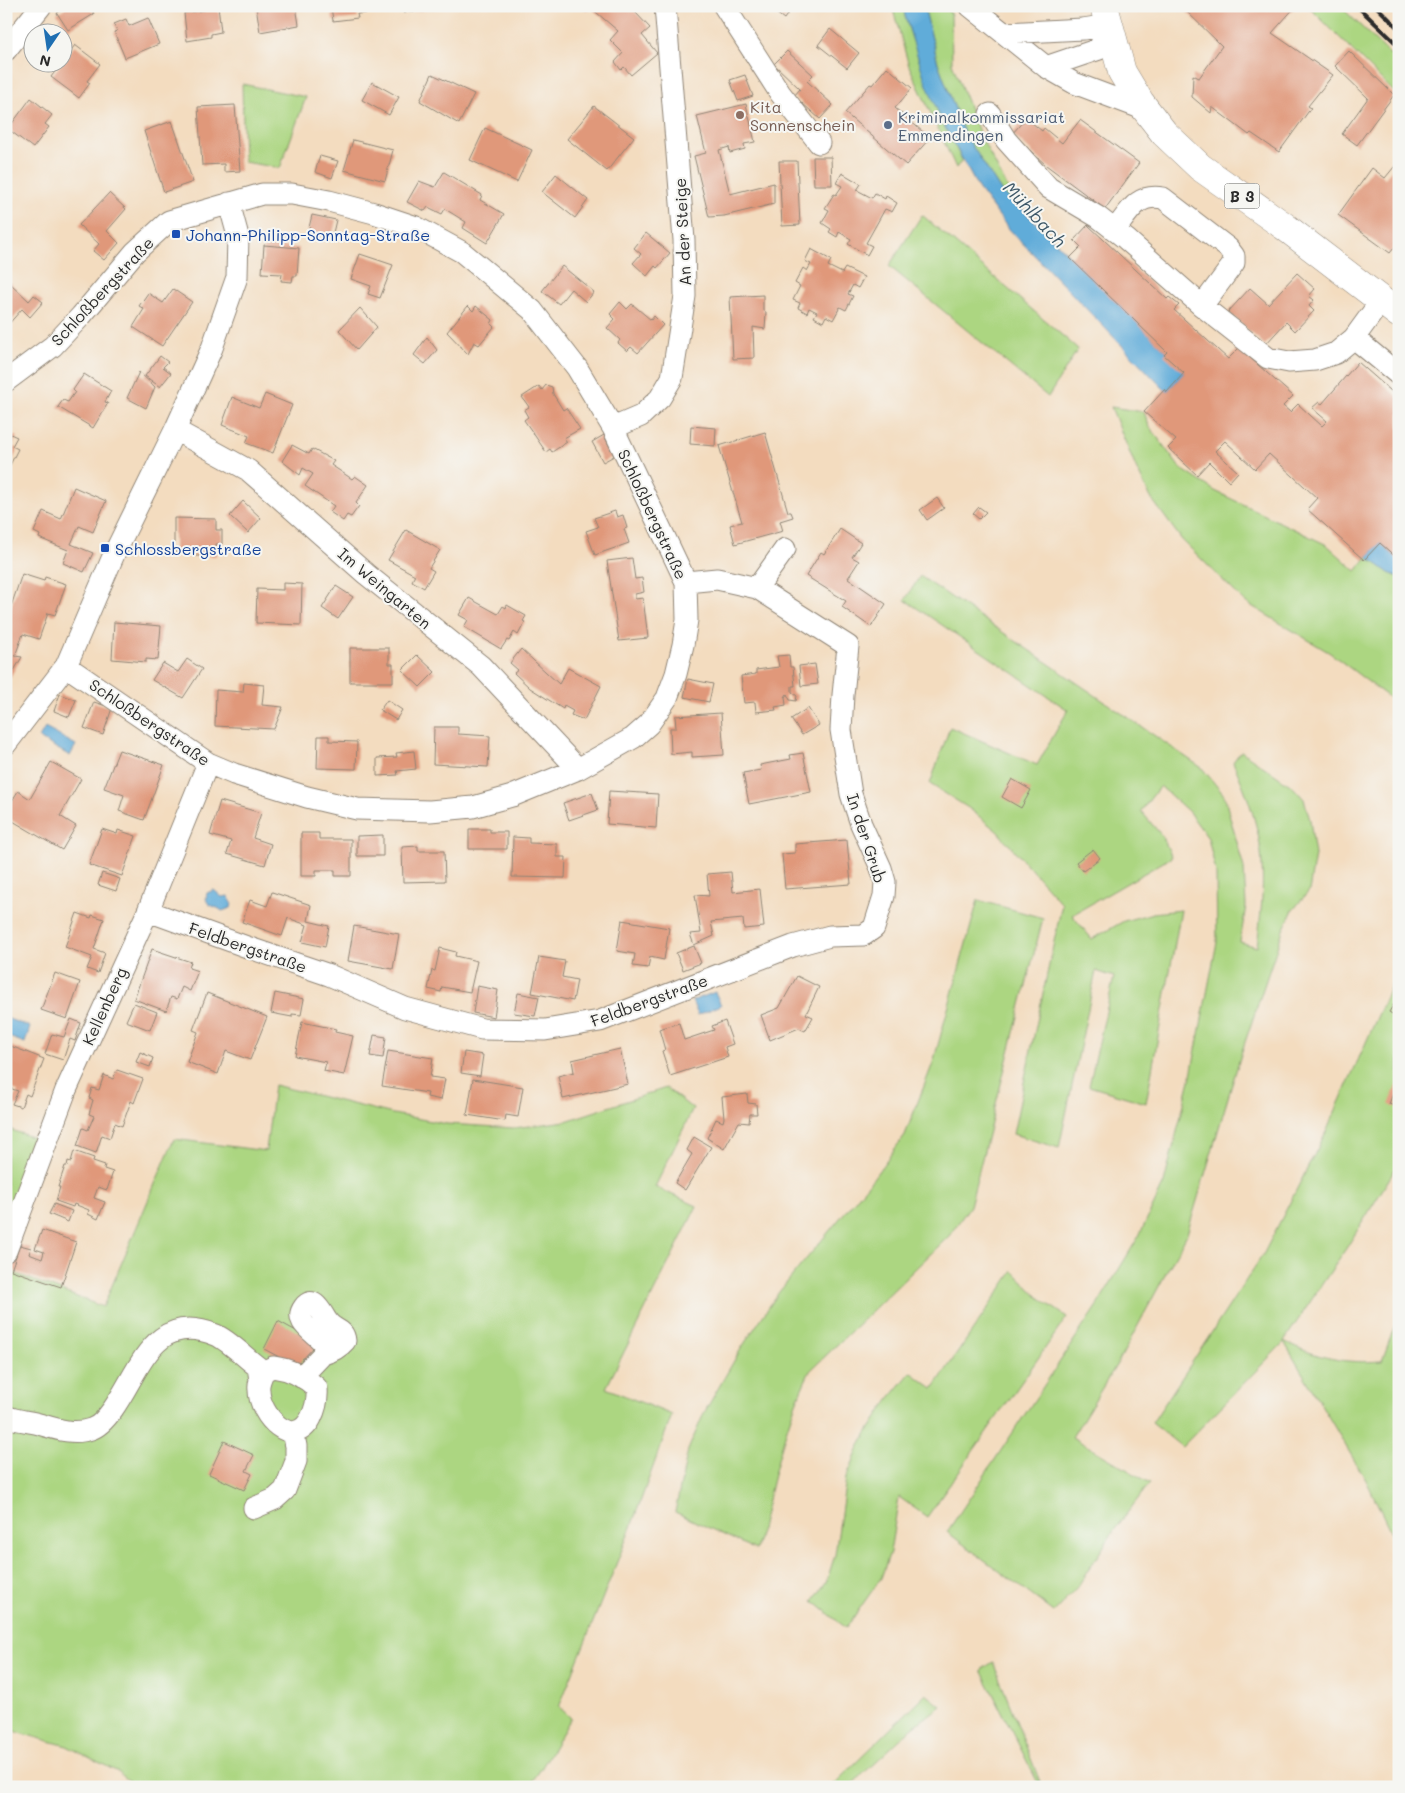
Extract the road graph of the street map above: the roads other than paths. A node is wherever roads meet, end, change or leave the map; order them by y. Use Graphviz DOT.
graph roads {
  1 [pos="41,6"];
  2 [pos="665,6"];
  3 [pos="724,6"];
  4 [pos="970,6"];
  5 [pos="1107,16"];
  6 [pos="1005,33"];
  7 [pos="6,50"];
  8 [pos="1046,67"];
  9 [pos="1146,110"];
  10 [pos="990,114"];
  11 [pos="820,143"];
  12 [pos="229,203"];
  13 [pos="1115,230"];
  14 [pos="1202,306"];
  15 [pos="1390,307"];
  16 [pos="1354,338"];
  17 [pos="1399,375"];
  18 [pos="6,381"];
  19 [pos="613,428"];
  20 [pos="174,430"];
  21 [pos="785,549"];
  22 [pos="686,582"];
  23 [pos="757,588"];
  24 [pos="66,666"];
  25 [pos="6,744"];
  26 [pos="208,763"];
  27 [pos="578,769"];
  28 [pos="148,911"];
  29 [pos="864,935"];
  30 [pos="6,1251"];
  31 [pos="323,1354"];
  32 [pos="301,1377"];
  33 [pos="260,1380"];
  34 [pos="6,1416"];
  35 [pos="293,1432"];
  36 [pos="254,1508"];
  1 -- 7 [label="street"];
  2 -- 19 [label="street, An der Steige"];
  3 -- 11 [label="street"];
  4 -- 6 [label="street"];
  5 -- 6 [label="street"];
  5 -- 8 [label="street"];
  5 -- 9 [label="main road, B 3"];
  6 -- 8 [label="street"];
  8 -- 9 [label="street"];
  9 -- 15 [label="main road, B 3"];
  10 -- 13 [label="street"];
  12 -- 18 [label="street, Schloßbergstraße"];
  12 -- 19 [label="street, Schloßbergstraße"];
  12 -- 20 [label="street"];
  13 -- 14 [label="street"];
  13 -- 14 [label="street"];
  14 -- 16 [label="street"];
  15 -- 16 [label="street"];
  16 -- 17 [label="street"];
  19 -- 22 [label="street, Schloßbergstraße"];
  20 -- 24 [label="street"];
  20 -- 27 [label="street, Im Weingarten"];
  21 -- 23 [label="street"];
  22 -- 23 [label="street"];
  22 -- 27 [label="street, Schloßbergstraße"];
  23 -- 29 [label="street, In der Grub"];
  24 -- 25 [label="street"];
  24 -- 26 [label="street, Schloßbergstraße"];
  26 -- 27 [label="street, Schloßbergstraße"];
  26 -- 28 [label="street, Kellenberg"];
  28 -- 29 [label="street, Feldbergstraße"];
  28 -- 30 [label="street, Kellenberg"];
  31 -- 32 [label="street"];
  32 -- 33 [label="street"];
  32 -- 35 [label="street"];
  33 -- 34 [label="street"];
  33 -- 35 [label="street"];
  35 -- 36 [label="street"];
}
